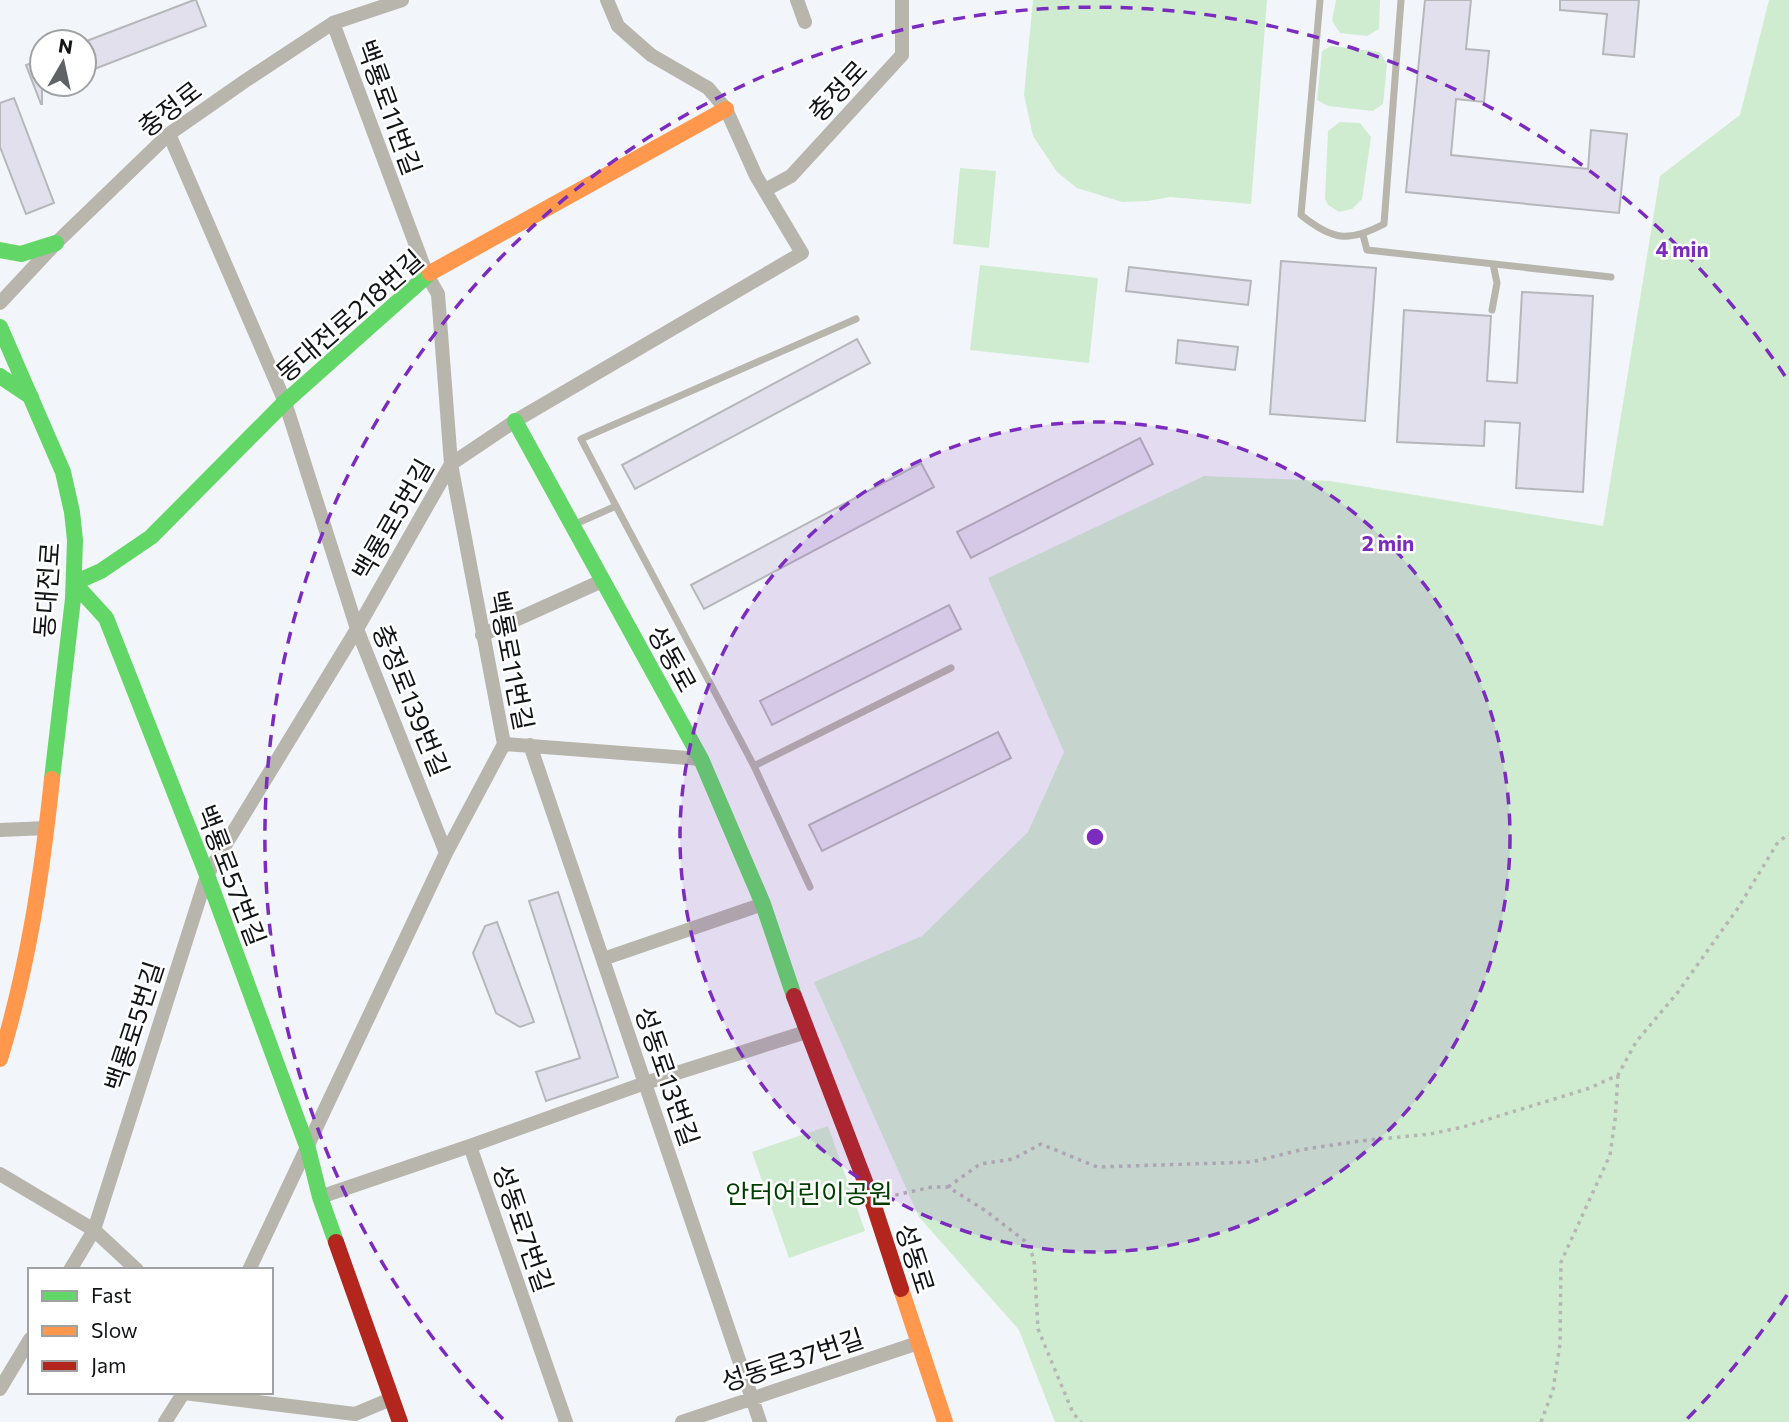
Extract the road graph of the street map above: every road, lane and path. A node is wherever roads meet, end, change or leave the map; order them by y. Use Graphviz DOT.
graph roads {
  1 [pos="402,0"];
  2 [pos="607,0"];
  3 [pos="797,0"];
  4 [pos="902,0"];
  5 [pos="1320,0"];
  6 [pos="1401,0"];
  7 [pos="384,3"];
  8 [pos="805,22"];
  9 [pos="333,23"];
  10 [pos="726,109"];
  11 [pos="169,134"];
  12 [pos="765,190"];
  13 [pos="1363,235"];
  14 [pos="56,243"];
  15 [pos="0,250"];
  16 [pos="1493,264"];
  17 [pos="427,275"];
  18 [pos="1611,277"];
  19 [pos="0,303"];
  20 [pos="1492,310"];
  21 [pos="856,319"];
  22 [pos="0,327"];
  23 [pos="0,376"];
  24 [pos="35,400"];
  25 [pos="285,402"];
  26 [pos="515,421"];
  27 [pos="451,464"];
  28 [pos="616,506"];
  29 [pos="572,525"];
  30 [pos="602,581"];
  31 [pos="74,583"];
  32 [pos="357,629"];
  33 [pos="482,635"];
  34 [pos="951,668"];
  35 [pos="505,744"];
  36 [pos="530,745"];
  37 [pos="701,760"];
  38 [pos="754,766"];
  39 [pos="47,828"];
  40 [pos="0,830"];
  41 [pos="1789,834"];
  42 [pos="446,853"];
  43 [pos="207,875"];
  44 [pos="810,887"];
  45 [pos="763,904"];
  46 [pos="603,960"];
  47 [pos="806,1032"];
  48 [pos="0,1059"];
  49 [pos="1618,1075"];
  50 [pos="645,1083"];
  51 [pos="470,1146"];
  52 [pos="308,1149"];
  53 [pos="0,1174"];
  54 [pos="948,1187"];
  55 [pos="320,1197"];
  56 [pos="872,1201"];
  57 [pos="94,1230"];
  58 [pos="71,1268"];
  59 [pos="135,1268"];
  60 [pos="249,1268"];
  61 [pos="28,1342"];
  62 [pos="918,1343"];
  63 [pos="0,1389"];
  64 [pos="183,1394"];
  65 [pos="192,1394"];
  66 [pos="751,1398"];
  67 [pos="391,1399"];
  68 [pos="165,1422"];
  69 [pos="400,1422"];
  70 [pos="566,1422"];
  71 [pos="682,1422"];
  72 [pos="760,1422"];
  73 [pos="944,1422"];
  74 [pos="1081,1422"];
  75 [pos="1541,1422"];
  1 -- 7 [label="street, 충정로"];
  2 -- 10 [label="street, 백룡로5번길"];
  3 -- 8 [label="street"];
  4 -- 12 [label="street, 충정로"];
  5 -- 13 [label="lane"];
  6 -- 13 [label="lane"];
  7 -- 9 [label="street, 충정로"];
  9 -- 11 [label="street, 충정로"];
  9 -- 17 [label="street, 백룡로11번길"];
  10 -- 12 [label="street, 백룡로5번길"];
  10 -- 17 [label="street, 동대전로218번길"];
  11 -- 14 [label="street, 충정로"];
  11 -- 25 [label="street, 충정로139번길"];
  12 -- 26 [label="street, 백룡로5번길"];
  13 -- 16 [label="lane"];
  14 -- 15 [label="street"];
  14 -- 19 [label="street, 충정로"];
  16 -- 18 [label="lane"];
  16 -- 20 [label="lane"];
  17 -- 25 [label="street, 동대전로218번길"];
  17 -- 27 [label="street, 백룡로11번길"];
  21 -- 28 [label="lane"];
  22 -- 24 [label="street, 동대전로"];
  23 -- 24 [label="street"];
  24 -- 31 [label="street, 동대전로"];
  25 -- 31 [label="street, 동대전로218번길"];
  25 -- 32 [label="street, 충정로139번길"];
  26 -- 27 [label="street, 백룡로5번길"];
  26 -- 29 [label="street, 성동로"];
  27 -- 32 [label="street, 백룡로5번길"];
  27 -- 33 [label="street, 백룡로11번길"];
  28 -- 29 [label="lane"];
  28 -- 38 [label="lane"];
  29 -- 30 [label="street, 성동로"];
  30 -- 33 [label="street"];
  30 -- 37 [label="street, 성동로"];
  31 -- 39 [label="street, 동대전로"];
  31 -- 43 [label="street, 백룡로57번길"];
  32 -- 42 [label="street, 충정로139번길"];
  32 -- 43 [label="street, 백룡로5번길"];
  33 -- 35 [label="street, 백룡로11번길"];
  34 -- 38 [label="lane"];
  35 -- 36 [label="street"];
  35 -- 42 [label="street, 백룡로11번길"];
  36 -- 37 [label="street"];
  36 -- 46 [label="street, 성동로13번길"];
  37 -- 45 [label="street, 성동로"];
  38 -- 44 [label="lane"];
  39 -- 40 [label="street"];
  39 -- 48 [label="street, 동대전로"];
  41 -- 49 [label="path"];
  42 -- 52 [label="street, 백룡로11번길"];
  43 -- 52 [label="street, 백룡로57번길"];
  43 -- 57 [label="street, 백룡로5번길"];
  45 -- 46 [label="street"];
  45 -- 47 [label="street, 성동로"];
  46 -- 50 [label="street, 성동로13번길"];
  47 -- 50 [label="street"];
  47 -- 56 [label="street, 성동로"];
  49 -- 54 [label="path"];
  49 -- 75 [label="path"];
  50 -- 51 [label="street, 성동로7번길"];
  50 -- 66 [label="street, 성동로13번길"];
  51 -- 55 [label="street"];
  51 -- 70 [label="street, 성동로7번길"];
  52 -- 55 [label="street, 백룡로57번길"];
  52 -- 60 [label="street, 백룡로11번길"];
  53 -- 57 [label="street"];
  54 -- 56 [label="path"];
  54 -- 74 [label="path"];
  55 -- 67 [label="street, 백룡로57번길"];
  56 -- 62 [label="street, 성동로"];
  57 -- 58 [label="street, 백룡로5번길"];
  57 -- 59 [label="street"];
  61 -- 63 [label="street"];
  62 -- 66 [label="street, 성동로37번길"];
  62 -- 73 [label="street, 성동로"];
  64 -- 68 [label="street"];
  65 -- 67 [label="street"];
  66 -- 71 [label="street, 성동로37번길"];
  66 -- 72 [label="street, 성동로13번길"];
  67 -- 69 [label="street, 백룡로57번길"];
}
